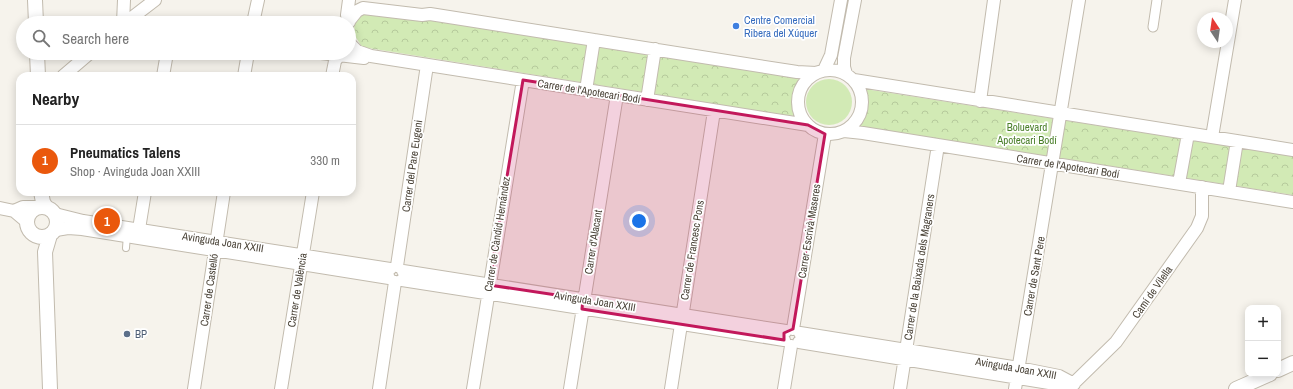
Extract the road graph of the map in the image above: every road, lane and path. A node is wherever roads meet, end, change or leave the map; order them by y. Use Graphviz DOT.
graph roads {
  1 [pos="35,0"];
  2 [pos="124,0"];
  3 [pos="155,0"];
  4 [pos="258,0"];
  5 [pos="374,0"];
  6 [pos="841,0"];
  7 [pos="856,0"];
  8 [pos="994,0"];
  9 [pos="1079,0"];
  10 [pos="1157,0"];
  11 [pos="1235,0"];
  12 [pos="352,2"];
  13 [pos="430,14"];
  14 [pos="36,16"];
  15 [pos="124,16"];
  16 [pos="133,16"];
  17 [pos="255,16"];
  18 [pos="348,16"];
  19 [pos="354,16"];
  20 [pos="1153,27"];
  21 [pos="594,40"];
  22 [pos="655,49"];
  23 [pos="356,50"];
  24 [pos="356,56"];
  25 [pos="371,56"];
  26 [pos="37,60"];
  27 [pos="82,60"];
  28 [pos="166,60"];
  29 [pos="247,60"];
  30 [pos="336,60"];
  31 [pos="427,65"];
  32 [pos="38,72"];
  33 [pos="68,72"];
  34 [pos="164,72"];
  35 [pos="245,72"];
  36 [pos="333,72"];
  37 [pos="820,72"];
  38 [pos="850,77"];
  39 [pos="523,80"];
  40 [pos="586,90"];
  41 [pos="617,95"];
  42 [pos="647,100"];
  43 [pos="980,101"];
  44 [pos="714,111"];
  45 [pos="1061,114"];
  46 [pos="808,125"];
  47 [pos="844,131"];
  48 [pos="825,134"];
  49 [pos="1188,134"];
  50 [pos="1212,138"];
  51 [pos="1237,141"];
  52 [pos="938,145"];
  53 [pos="1293,150"];
  54 [pos="1053,163"];
  55 [pos="1179,183"];
  56 [pos="1202,187"];
  57 [pos="1229,192"];
  58 [pos="40,196"];
  59 [pos="144,196"];
  60 [pos="223,196"];
  61 [pos="312,196"];
  62 [pos="1293,202"];
  63 [pos="0,208"];
  64 [pos="39,212"];
  65 [pos="53,232"];
  66 [pos="35,235"];
  67 [pos="130,235"];
  68 [pos="216,246"];
  69 [pos="45,252"];
  70 [pos="302,260"];
  71 [pos="396,274"];
  72 [pos="488,289"];
  73 [pos="583,304"];
  74 [pos="681,319"];
  75 [pos="792,337"];
  76 [pos="905,354"];
  77 [pos="1293,363"];
  78 [pos="1281,369"];
  79 [pos="1263,377"];
  80 [pos="1017,378"];
  81 [pos="1076,386"];
  82 [pos="50,389"];
  83 [pos="194,389"];
  84 [pos="281,389"];
  85 [pos="379,389"];
  86 [pos="472,389"];
  87 [pos="570,389"];
  88 [pos="671,389"];
  89 [pos="784,389"];
  90 [pos="900,389"];
  91 [pos="1236,389"];
  1 -- 14 [label="street"];
  2 -- 15 [label="street"];
  3 -- 16 [label="street"];
  4 -- 17 [label="street"];
  5 -- 13 [label="street"];
  6 -- 37 [label="street"];
  7 -- 38 [label="street"];
  8 -- 43 [label="street"];
  9 -- 45 [label="street"];
  10 -- 20 [label="street"];
  11 -- 50 [label="street"];
  12 -- 18 [label="street"];
  13 -- 19 [label="street"];
  13 -- 21 [label="street"];
  21 -- 22 [label="street"];
  21 -- 40 [label="street"];
  22 -- 37 [label="street"];
  22 -- 42 [label="street"];
  23 -- 25 [label="street, Carrer de l'Apotecari Bodí"];
  24 -- 25 [label="street, Carrer de l'Apotecari Bodí"];
  25 -- 31 [label="street, Carrer de l'Apotecari Bodí"];
  26 -- 32 [label="street"];
  27 -- 33 [label="street"];
  28 -- 34 [label="street"];
  29 -- 35 [label="street"];
  30 -- 36 [label="street"];
  31 -- 39 [label="street, Carrer de l'Apotecari Bodí"];
  31 -- 71 [label="street, Carrer del Pare Eugeni"];
  37 -- 38 [label="street"];
  37 -- 46 [label="street"];
  38 -- 43 [label="street"];
  38 -- 47 [label="street"];
  39 -- 40 [label="street, Carrer de l'Apotecari Bodí"];
  39 -- 72 [label="street, Carrer de Càndid Hernández"];
  40 -- 41 [label="street, Carrer de l'Apotecari Bodí"];
  41 -- 42 [label="street, Carrer de l'Apotecari Bodí"];
  41 -- 73 [label="street, Carrer d'Alacant"];
  42 -- 44 [label="street, Carrer de l'Apotecari Bodí"];
  43 -- 45 [label="street"];
  44 -- 46 [label="street, Carrer de l'Apotecari Bodí"];
  44 -- 74 [label="street, Carrer de Francesc Pons"];
  45 -- 49 [label="street"];
  45 -- 54 [label="street, Carrer de Sant Pere"];
  46 -- 48 [label="street"];
  47 -- 48 [label="street"];
  47 -- 52 [label="street, Carrer de l'Apotecari Bodí"];
  48 -- 75 [label="street, Carrer Escrivà Maseres"];
  49 -- 50 [label="street"];
  49 -- 55 [label="street"];
  50 -- 51 [label="street"];
  51 -- 53 [label="street"];
  51 -- 57 [label="street"];
  52 -- 54 [label="street, Carrer de l'Apotecari Bodí"];
  52 -- 76 [label="street, Carrer de la Baixada dels Magraners"];
  54 -- 55 [label="street, Carrer de l'Apotecari Bodí"];
  54 -- 80 [label="street, Carrer de Sant Pere"];
  55 -- 56 [label="street, Carrer de l'Apotecari Bodí"];
  56 -- 57 [label="street, Carrer de l'Apotecari Bodí"];
  56 -- 81 [label="street, Camí de Vilella"];
  57 -- 62 [label="street, Carrer de l'Apotecari Bodí"];
  58 -- 64 [label="street"];
  59 -- 67 [label="street"];
  60 -- 68 [label="street, Carrer de Castelló"];
  61 -- 70 [label="street, Carrer de València"];
  63 -- 64 [label="street"];
  64 -- 65 [label="street"];
  64 -- 66 [label="street"];
  64 -- 67 [label="street, Avinguda Joan XXIII"];
  65 -- 66 [label="street"];
  65 -- 67 [label="street, Avinguda Joan XXIII"];
  65 -- 69 [label="street"];
  66 -- 69 [label="street"];
  67 -- 68 [label="street, Avinguda Joan XXIII"];
  68 -- 70 [label="street, Avinguda Joan XXIII"];
  68 -- 83 [label="street, Carrer de Castelló"];
  69 -- 82 [label="street"];
  70 -- 71 [label="street, Avinguda Joan XXIII"];
  70 -- 84 [label="street, Carrer de València"];
  71 -- 72 [label="street, Avinguda Joan XXIII"];
  71 -- 85 [label="street, Carrer del Pare Eugeni"];
  72 -- 73 [label="street, Avinguda Joan XXIII"];
  72 -- 86 [label="street, Carrer de Càndid Hernández"];
  73 -- 74 [label="street, Avinguda Joan XXIII"];
  73 -- 87 [label="street, Carrer d'Alacant"];
  74 -- 75 [label="street, Avinguda Joan XXIII"];
  74 -- 88 [label="street, Carrer de Francesc Pons"];
  75 -- 76 [label="street, Avinguda Joan XXIII"];
  75 -- 89 [label="street, Carrer Escrivà Maseres"];
  76 -- 80 [label="street, Avinguda Joan XXIII"];
  76 -- 90 [label="street, Carrer de la Baixada dels Magraners"];
  77 -- 78 [label="street"];
  79 -- 91 [label="street"];
  80 -- 81 [label="street, Avinguda Joan XXIII"];
}
